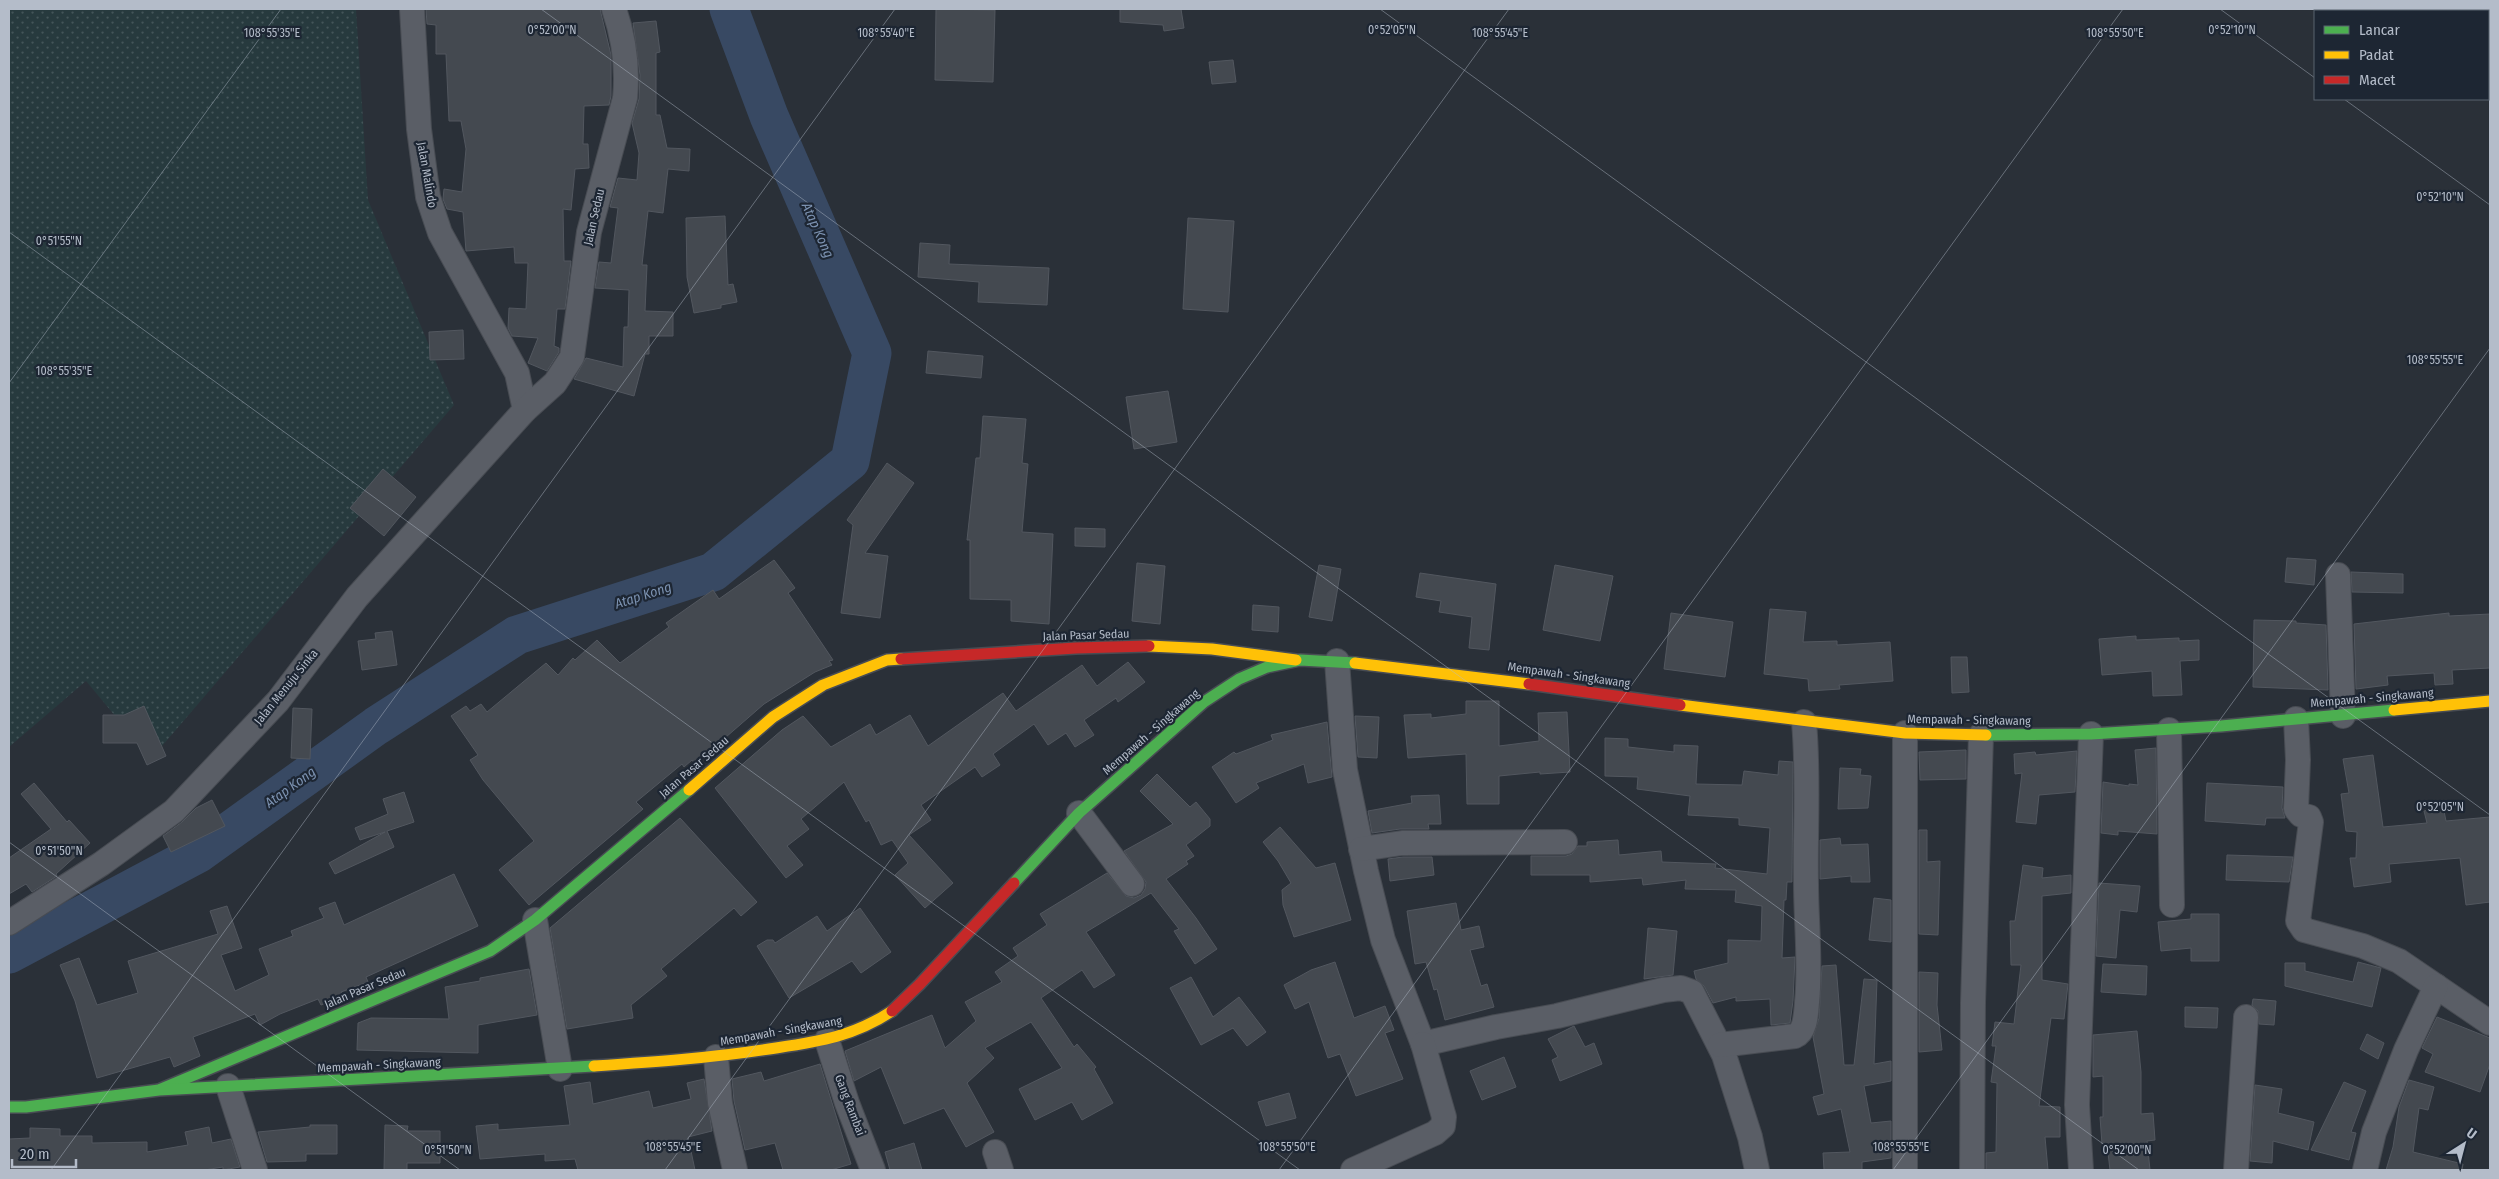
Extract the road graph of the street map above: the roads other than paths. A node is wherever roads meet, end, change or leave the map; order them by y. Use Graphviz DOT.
graph roads {
  1 [pos="412,9"];
  2 [pos="614,9"];
  3 [pos="525,410"];
  4 [pos="2338,575"];
  5 [pos="1300,660"];
  6 [pos="1337,661"];
  7 [pos="2490,701"];
  8 [pos="2343,716"];
  9 [pos="2296,719"];
  10 [pos="1804,722"];
  11 [pos="2169,730"];
  12 [pos="1905,733"];
  13 [pos="2092,734"];
  14 [pos="1980,736"];
  15 [pos="1079,813"];
  16 [pos="1565,842"];
  17 [pos="1361,849"];
  18 [pos="1132,884"];
  19 [pos="2172,905"];
  20 [pos="535,920"];
  21 [pos="9,923"];
  22 [pos="2436,986"];
  23 [pos="2246,1017"];
  24 [pos="2490,1023"];
  25 [pos="827,1040"];
  26 [pos="1423,1044"];
  27 [pos="1720,1045"];
  28 [pos="716,1056"];
  29 [pos="560,1069"];
  30 [pos="228,1086"];
  31 [pos="159,1090"];
  32 [pos="9,1107"];
  33 [pos="255,1170"];
  34 [pos="735,1170"];
  35 [pos="874,1170"];
  36 [pos="1353,1170"];
  37 [pos="1757,1170"];
  38 [pos="1905,1170"];
  39 [pos="1972,1170"];
  40 [pos="2080,1170"];
  41 [pos="2236,1170"];
  42 [pos="2365,1170"];
  1 -- 3 [label="street, Jalan Malindo"];
  2 -- 3 [label="street, Jalan Sedau"];
  3 -- 21 [label="street, Jalan Menuju Sinka"];
  4 -- 8 [label="street"];
  5 -- 6 [label="main road, Mempawah - Singkawang"];
  5 -- 15 [label="main road, Mempawah - Singkawang"];
  5 -- 20 [label="main road, Jalan Pasar Sedau"];
  6 -- 10 [label="main road, Mempawah - Singkawang"];
  6 -- 17 [label="street"];
  7 -- 8 [label="main road, Mempawah - Singkawang"];
  8 -- 9 [label="main road, Mempawah - Singkawang"];
  9 -- 11 [label="main road, Mempawah - Singkawang"];
  9 -- 22 [label="street"];
  10 -- 12 [label="main road, Mempawah - Singkawang"];
  10 -- 27 [label="street"];
  11 -- 13 [label="main road, Mempawah - Singkawang"];
  11 -- 19 [label="street"];
  12 -- 14 [label="main road, Mempawah - Singkawang"];
  12 -- 38 [label="street"];
  13 -- 14 [label="main road, Mempawah - Singkawang"];
  13 -- 40 [label="street"];
  14 -- 39 [label="street"];
  15 -- 18 [label="street"];
  15 -- 25 [label="main road, Mempawah - Singkawang"];
  16 -- 17 [label="street"];
  17 -- 26 [label="street"];
  20 -- 29 [label="street"];
  20 -- 31 [label="main road, Jalan Pasar Sedau"];
  22 -- 24 [label="street"];
  22 -- 42 [label="street"];
  23 -- 41 [label="street"];
  25 -- 28 [label="main road, Mempawah - Singkawang"];
  25 -- 35 [label="street, Gang Rambai"];
  26 -- 27 [label="street"];
  26 -- 36 [label="street"];
  27 -- 37 [label="street"];
  28 -- 29 [label="main road, Mempawah - Singkawang"];
  28 -- 34 [label="street"];
  29 -- 30 [label="main road, Mempawah - Singkawang"];
  30 -- 31 [label="main road, Mempawah - Singkawang"];
  30 -- 33 [label="street"];
  31 -- 32 [label="main road, Mempawah - Singkawang"];
}
